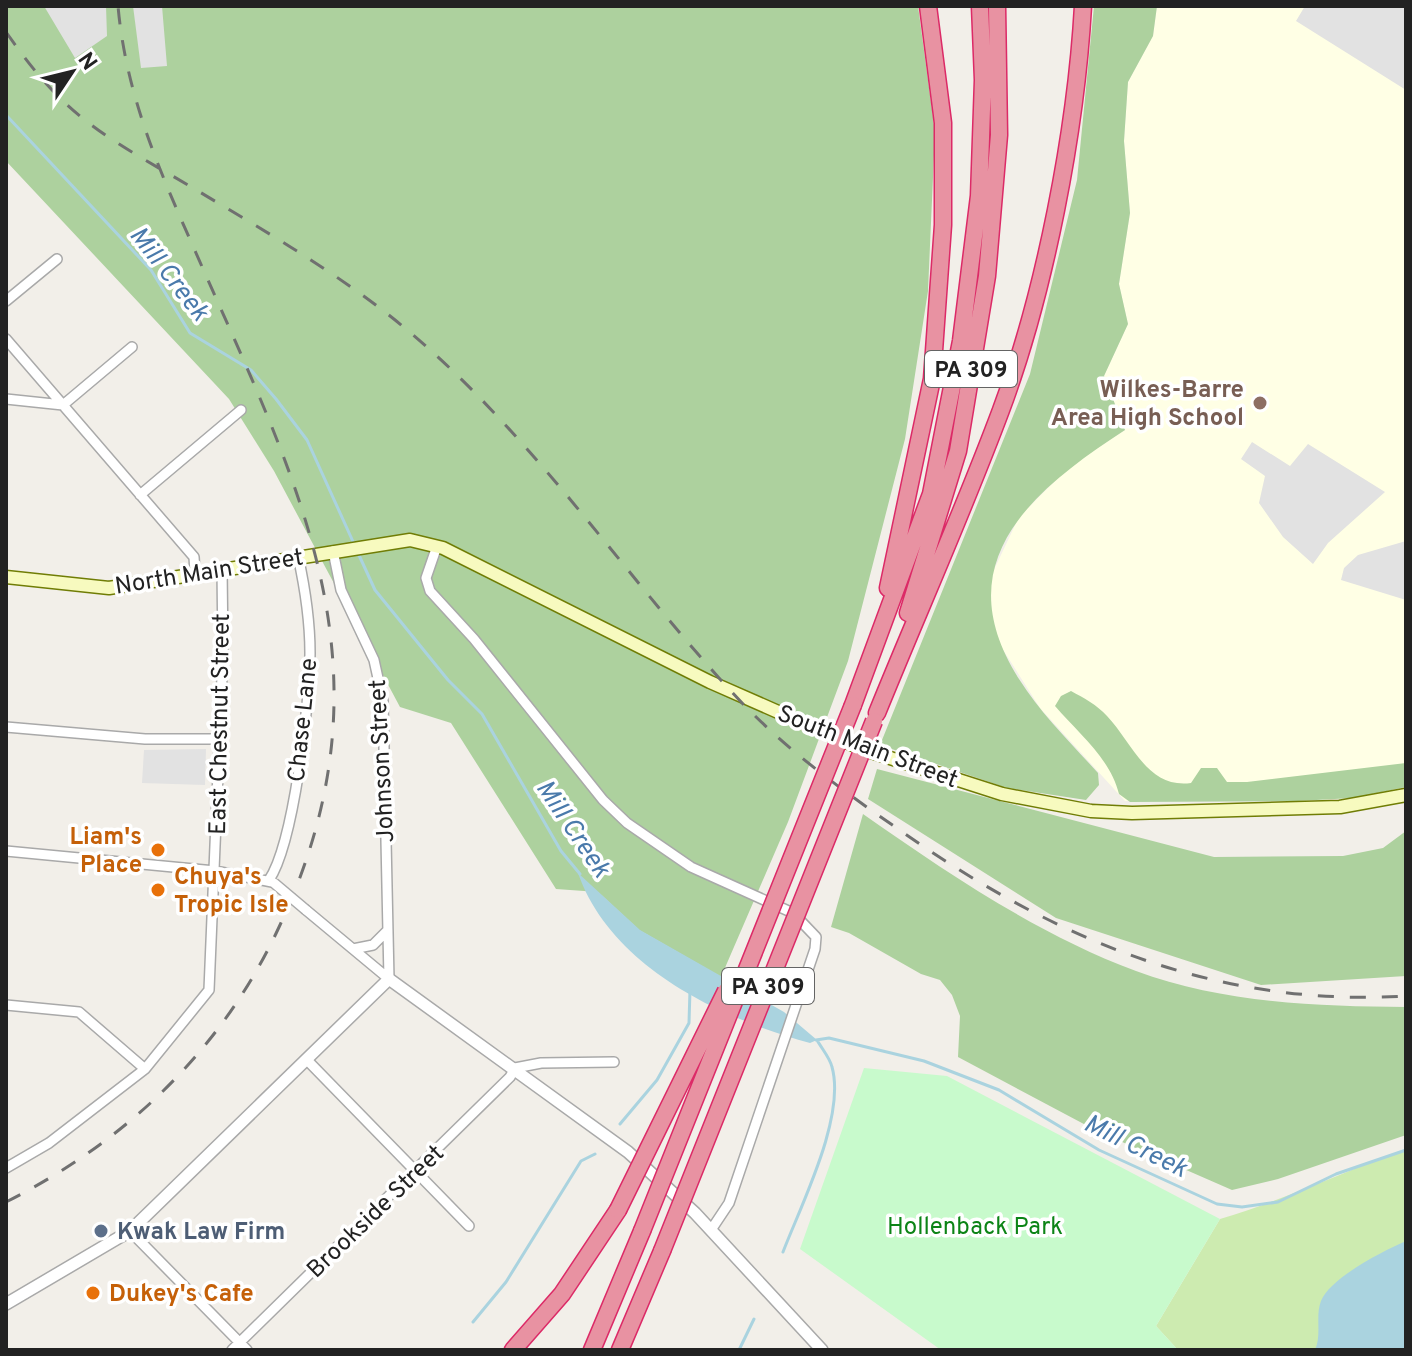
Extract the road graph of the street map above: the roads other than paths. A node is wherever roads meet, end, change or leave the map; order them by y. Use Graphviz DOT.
graph roads {
  1 [pos="928,6"];
  2 [pos="980,6"];
  3 [pos="997,6"];
  4 [pos="1083,6"];
  5 [pos="57,259"];
  6 [pos="6,301"];
  7 [pos="6,339"];
  8 [pos="132,347"];
  9 [pos="6,399"];
  10 [pos="63,405"];
  11 [pos="241,410"];
  12 [pos="140,495"];
  13 [pos="367,544"];
  14 [pos="437,546"];
  15 [pos="338,550"];
  16 [pos="298,556"];
  17 [pos="222,568"];
  18 [pos="195,572"];
  19 [pos="6,577"];
  20 [pos="853,705"];
  21 [pos="875,717"];
  22 [pos="6,727"];
  23 [pos="219,739"];
  24 [pos="1406,795"];
  25 [pos="6,851"];
  26 [pos="786,867"];
  27 [pos="215,871"];
  28 [pos="272,881"];
  29 [pos="387,931"];
  30 [pos="353,949"];
  31 [pos="389,979"];
  32 [pos="6,1005"];
  33 [pos="306,1059"];
  34 [pos="614,1062"];
  35 [pos="515,1068"];
  36 [pos="145,1069"];
  37 [pos="6,1168"];
  38 [pos="417,1172"];
  39 [pos="469,1226"];
  40 [pos="711,1230"];
  41 [pos="130,1231"];
  42 [pos="652,1272"];
  43 [pos="6,1304"];
  44 [pos="244,1346"];
  45 [pos="232,1350"];
  46 [pos="513,1350"];
  47 [pos="592,1350"];
  48 [pos="620,1350"];
  49 [pos="630,1350"];
  50 [pos="822,1350"];
  1 -- 20 [label="highway"];
  2 -- 20 [label="highway, PA 309"];
  3 -- 21 [label="highway, PA 309"];
  4 -- 21 [label="highway"];
  5 -- 6 [label="street"];
  7 -- 10 [label="street"];
  8 -- 10 [label="street"];
  9 -- 10 [label="street"];
  10 -- 12 [label="street"];
  11 -- 12 [label="street"];
  12 -- 18 [label="street"];
  13 -- 14 [label="main road, South Main Street"];
  13 -- 15 [label="main road, North Main Street"];
  14 -- 24 [label="main road, South Main Street"];
  14 -- 40 [label="street"];
  15 -- 16 [label="main road, North Main Street"];
  15 -- 29 [label="street, Johnson Street"];
  16 -- 17 [label="main road, North Main Street"];
  16 -- 28 [label="street, Chase Lane"];
  17 -- 18 [label="main road, North Main Street"];
  17 -- 23 [label="street, East Chestnut Street"];
  18 -- 19 [label="main road, North Main Street"];
  20 -- 26 [label="highway, PA 309, bridge"];
  21 -- 42 [label="highway, PA 309, bridge"];
  22 -- 23 [label="street"];
  23 -- 27 [label="street, East Chestnut Street"];
  25 -- 27 [label="street"];
  26 -- 46 [label="highway, bridge"];
  26 -- 47 [label="highway, PA 309, bridge"];
  27 -- 28 [label="street"];
  27 -- 36 [label="street, East Chestnut Street"];
  28 -- 30 [label="street, bridge"];
  29 -- 30 [label="street"];
  29 -- 31 [label="street, Johnson Street"];
  30 -- 31 [label="street"];
  31 -- 33 [label="street"];
  31 -- 35 [label="street"];
  32 -- 36 [label="street"];
  33 -- 38 [label="street"];
  33 -- 41 [label="street"];
  34 -- 35 [label="street"];
  35 -- 38 [label="street, Brookside Street"];
  35 -- 40 [label="street"];
  36 -- 37 [label="street, East Chestnut Street"];
  38 -- 39 [label="street"];
  38 -- 44 [label="street, Brookside Street"];
  40 -- 50 [label="street"];
  41 -- 43 [label="street"];
  41 -- 44 [label="street"];
  42 -- 48 [label="highway, PA 309"];
  42 -- 49 [label="highway"];
  44 -- 45 [label="street, Brookside Street"];
}
